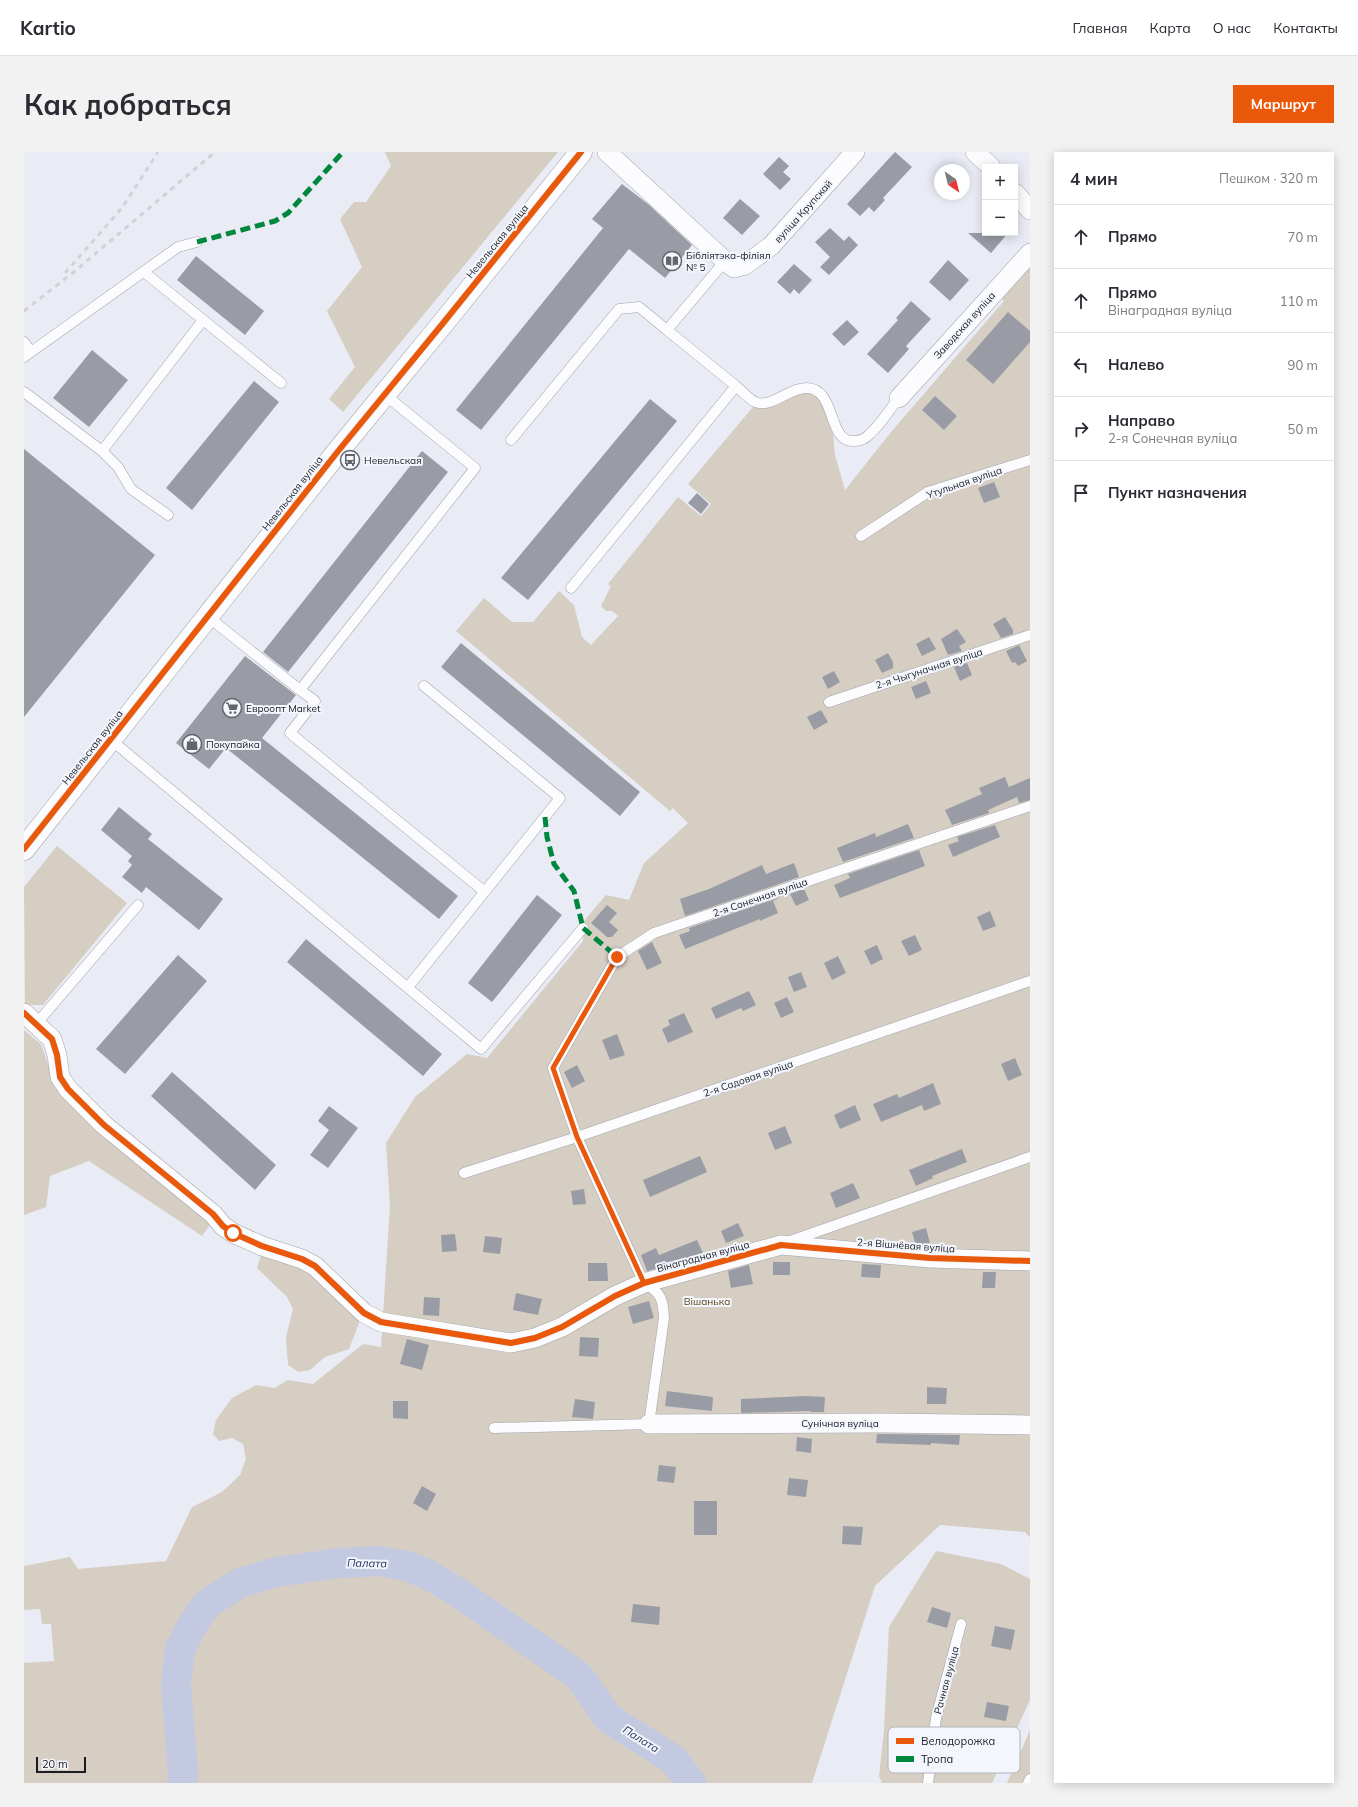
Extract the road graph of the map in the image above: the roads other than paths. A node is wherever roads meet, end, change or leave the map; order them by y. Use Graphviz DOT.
graph roads {
  1 [pos="581,152"];
  2 [pos="607,152"];
  3 [pos="855,152"];
  4 [pos="975,152"];
  5 [pos="988,164"];
  6 [pos="1018,196"];
  7 [pos="1030,210"];
  8 [pos="197,242"];
  9 [pos="1030,252"];
  10 [pos="725,261"];
  11 [pos="144,272"];
  12 [pos="203,320"];
  13 [pos="667,330"];
  14 [pos="24,342"];
  15 [pos="28,355"];
  16 [pos="281,383"];
  17 [pos="736,386"];
  18 [pos="24,392"];
  19 [pos="384,394"];
  20 [pos="899,398"];
  21 [pos="511,440"];
  22 [pos="102,451"];
  23 [pos="1030,460"];
  24 [pos="168,515"];
  25 [pos="861,536"];
  26 [pos="571,588"];
  27 [pos="207,616"];
  28 [pos="1030,635"];
  29 [pos="424,686"];
  30 [pos="300,690"];
  31 [pos="829,702"];
  32 [pos="110,739"];
  33 [pos="1030,806"];
  34 [pos="24,849"];
  35 [pos="485,892"];
  36 [pos="138,905"];
  37 [pos="583,928"];
  38 [pos="1030,981"];
  39 [pos="408,987"];
  40 [pos="30,1018"];
  41 [pos="577,1137"];
  42 [pos="1030,1157"];
  43 [pos="464,1173"];
  44 [pos="781,1245"];
  45 [pos="1030,1261"];
  46 [pos="644,1283"];
  47 [pos="649,1424"];
  48 [pos="1030,1425"];
  49 [pos="494,1428"];
  50 [pos="960,1624"];
  51 [pos="935,1727"];
  52 [pos="929,1773"];
  53 [pos="1030,1779"];
  54 [pos="928,1783"];
  55 [pos="1028,1783"];
  1 -- 19 [label="street, Невельская вуліца"];
  2 -- 10 [label="street"];
  3 -- 10 [label="street, вуліца Крупскай"];
  4 -- 5 [label="street"];
  6 -- 7 [label="street"];
  8 -- 11 [label="lane"];
  9 -- 20 [label="street, Заводская вуліца"];
  10 -- 13 [label="lane"];
  11 -- 12 [label="lane"];
  11 -- 15 [label="lane"];
  12 -- 16 [label="lane"];
  12 -- 22 [label="lane"];
  13 -- 17 [label="lane"];
  13 -- 21 [label="lane"];
  14 -- 15 [label="lane"];
  17 -- 20 [label="lane"];
  17 -- 26 [label="lane"];
  18 -- 22 [label="lane"];
  19 -- 27 [label="street, Невельская вуліца"];
  19 -- 30 [label="lane"];
  22 -- 24 [label="lane"];
  23 -- 25 [label="lane, Утульная вуліца"];
  27 -- 30 [label="lane"];
  27 -- 32 [label="street, Невельская вуліца"];
  28 -- 31 [label="lane, 2-я Чыгуначная вуліца"];
  29 -- 35 [label="lane"];
  30 -- 35 [label="lane"];
  32 -- 34 [label="street, Невельская вуліца"];
  32 -- 39 [label="lane"];
  33 -- 41 [label="lane, 2-я Сонечная вуліца"];
  35 -- 39 [label="lane"];
  36 -- 40 [label="lane"];
  37 -- 39 [label="lane"];
  38 -- 41 [label="lane, 2-я Садовая вуліца"];
  40 -- 46 [label="street, Вінаградная вуліца"];
  41 -- 43 [label="lane, 2-я Садовая вуліца"];
  41 -- 46 [label="lane"];
  42 -- 44 [label="lane, Вінаградная вуліца"];
  44 -- 45 [label="street, 2-я Вішнёвая вуліца"];
  44 -- 46 [label="street, Вінаградная вуліца"];
  46 -- 47 [label="lane"];
  47 -- 48 [label="street, Сунічная вуліца"];
  47 -- 49 [label="lane"];
  50 -- 51 [label="lane, Рачная вуліца"];
  52 -- 54 [label="lane, Рачная вуліца"];
  53 -- 55 [label="lane"];
}
